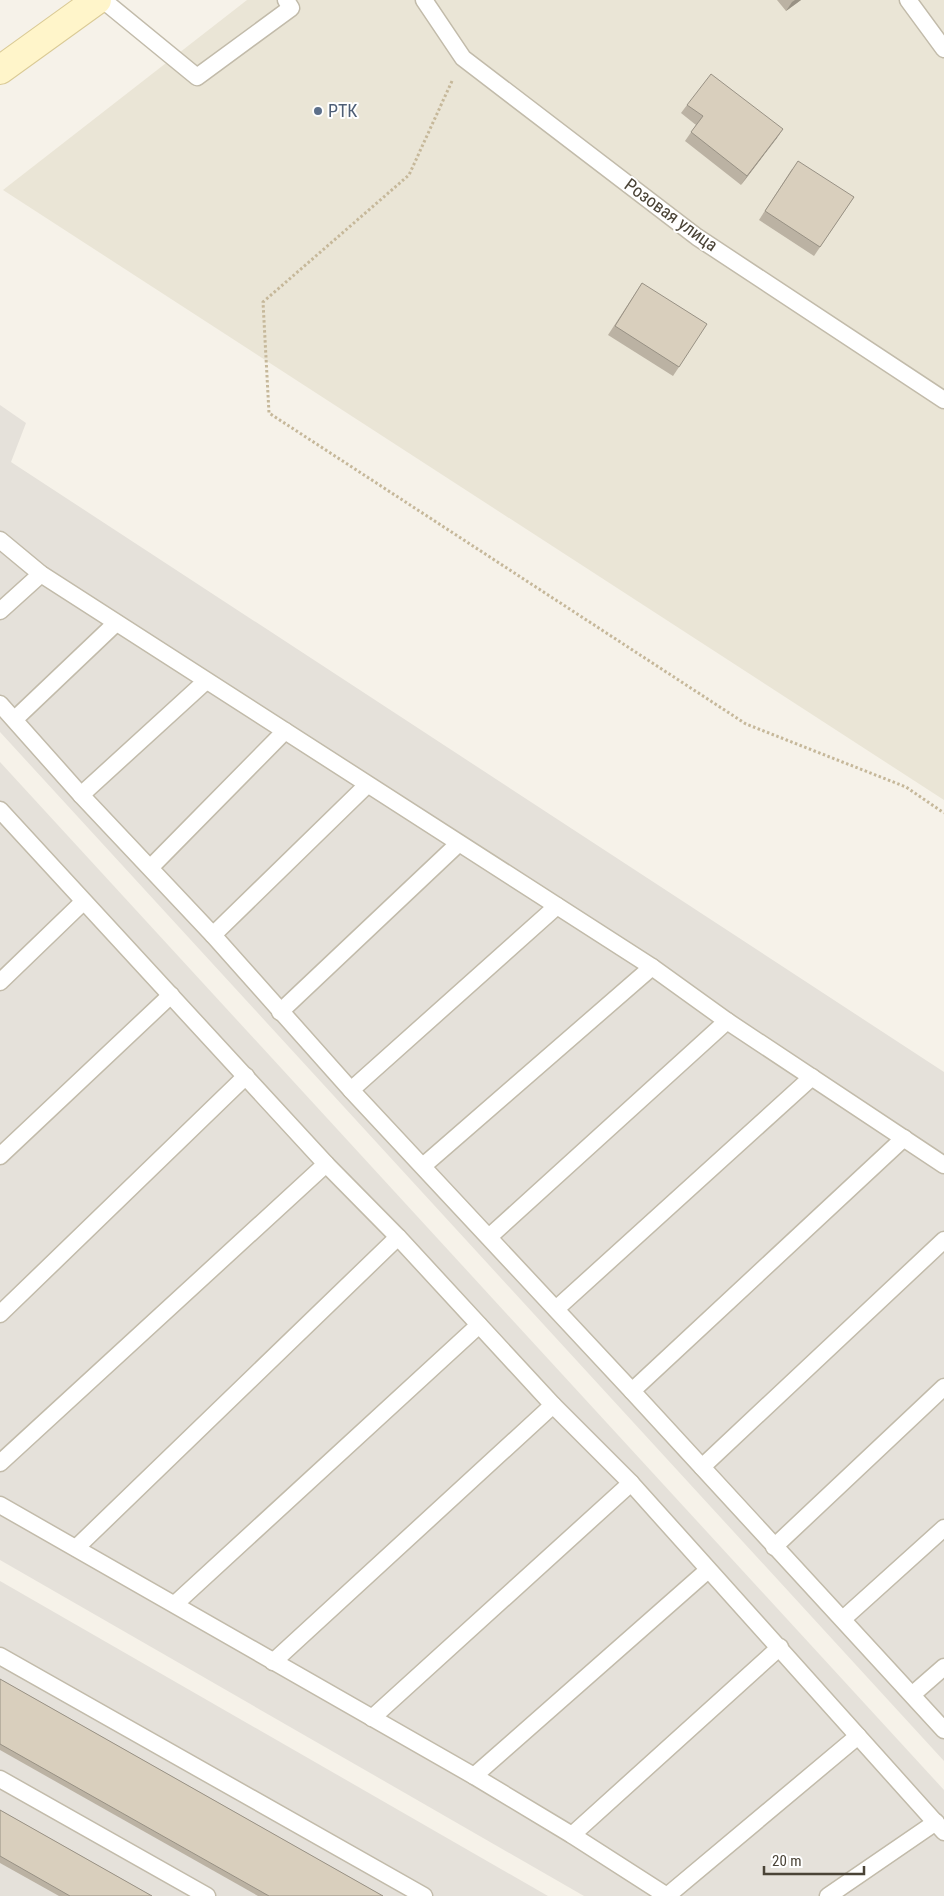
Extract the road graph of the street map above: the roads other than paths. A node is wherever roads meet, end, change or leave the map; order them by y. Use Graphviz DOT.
graph roads {
  1 [pos="97,0"];
  2 [pos="104,0"];
  3 [pos="286,0"];
  4 [pos="424,0"];
  5 [pos="908,0"];
  6 [pos="944,49"];
  7 [pos="0,70"];
  8 [pos="944,400"];
  9 [pos="0,540"];
  10 [pos="41,574"];
  11 [pos="0,611"];
  12 [pos="116,623"];
  13 [pos="206,680"];
  14 [pos="0,704"];
  15 [pos="14,720"];
  16 [pos="285,731"];
  17 [pos="367,784"];
  18 [pos="81,795"];
  19 [pos="0,810"];
  20 [pos="458,844"];
  21 [pos="151,867"];
  22 [pos="83,902"];
  23 [pos="557,906"];
  24 [pos="213,935"];
  25 [pos="652,967"];
  26 [pos="0,982"];
  27 [pos="171,995"];
  28 [pos="280,1012"];
  29 [pos="727,1021"];
  30 [pos="246,1076"];
  31 [pos="812,1077"];
  32 [pos="351,1090"];
  33 [pos="904,1138"];
  34 [pos="0,1156"];
  35 [pos="326,1164"];
  36 [pos="944,1165"];
  37 [pos="423,1166"];
  38 [pos="398,1237"];
  39 [pos="489,1237"];
  40 [pos="944,1240"];
  41 [pos="556,1309"];
  42 [pos="0,1314"];
  43 [pos="479,1325"];
  44 [pos="944,1387"];
  45 [pos="632,1391"];
  46 [pos="553,1405"];
  47 [pos="0,1463"];
  48 [pos="702,1467"];
  49 [pos="631,1483"];
  50 [pos="0,1505"];
  51 [pos="944,1528"];
  52 [pos="774,1547"];
  53 [pos="76,1548"];
  54 [pos="708,1570"];
  55 [pos="175,1604"];
  56 [pos="843,1619"];
  57 [pos="780,1646"];
  58 [pos="0,1656"];
  59 [pos="273,1662"];
  60 [pos="944,1666"];
  61 [pos="913,1694"];
  62 [pos="372,1718"];
  63 [pos="944,1730"];
  64 [pos="858,1736"];
  65 [pos="474,1776"];
  66 [pos="0,1779"];
  67 [pos="940,1827"];
  68 [pos="572,1835"];
  69 [pos="207,1896"];
  70 [pos="424,1896"];
  71 [pos="828,1896"];
  1 -- 7 [label="street"];
  2 -- 3 [label="lane"];
  4 -- 8 [label="lane, Розовая улица"];
  5 -- 6 [label="lane"];
  9 -- 10 [label="lane"];
  10 -- 11 [label="lane"];
  10 -- 12 [label="lane"];
  12 -- 13 [label="lane"];
  12 -- 15 [label="lane"];
  13 -- 16 [label="lane"];
  13 -- 18 [label="lane"];
  14 -- 15 [label="lane"];
  15 -- 18 [label="lane"];
  16 -- 17 [label="lane"];
  16 -- 21 [label="lane"];
  17 -- 20 [label="lane"];
  17 -- 24 [label="lane"];
  18 -- 21 [label="lane"];
  19 -- 22 [label="lane"];
  20 -- 23 [label="lane"];
  20 -- 28 [label="lane"];
  21 -- 24 [label="lane"];
  22 -- 26 [label="lane"];
  22 -- 27 [label="lane"];
  23 -- 25 [label="lane"];
  23 -- 32 [label="lane"];
  24 -- 28 [label="lane"];
  25 -- 29 [label="lane"];
  25 -- 37 [label="lane"];
  27 -- 30 [label="lane"];
  27 -- 34 [label="lane"];
  28 -- 32 [label="lane"];
  29 -- 31 [label="lane"];
  29 -- 39 [label="lane"];
  30 -- 35 [label="lane"];
  30 -- 42 [label="lane"];
  31 -- 33 [label="lane"];
  31 -- 41 [label="lane"];
  32 -- 37 [label="lane"];
  33 -- 36 [label="lane"];
  33 -- 45 [label="lane"];
  35 -- 38 [label="lane"];
  35 -- 47 [label="lane"];
  37 -- 39 [label="lane"];
  38 -- 43 [label="lane"];
  38 -- 53 [label="lane"];
  39 -- 41 [label="lane"];
  40 -- 48 [label="lane"];
  41 -- 45 [label="lane"];
  43 -- 46 [label="lane"];
  43 -- 55 [label="lane"];
  44 -- 52 [label="lane"];
  45 -- 48 [label="lane"];
  46 -- 49 [label="lane"];
  46 -- 59 [label="lane"];
  48 -- 52 [label="lane"];
  49 -- 54 [label="lane"];
  49 -- 62 [label="lane"];
  50 -- 53 [label="lane"];
  51 -- 56 [label="lane"];
  52 -- 56 [label="lane"];
  53 -- 55 [label="lane"];
  54 -- 57 [label="lane"];
  54 -- 65 [label="lane"];
  55 -- 59 [label="lane"];
  56 -- 61 [label="lane"];
  57 -- 64 [label="lane"];
  57 -- 68 [label="lane"];
  58 -- 70 [label="lane"];
  59 -- 62 [label="lane"];
  60 -- 61 [label="lane"];
  61 -- 63 [label="lane"];
  62 -- 65 [label="lane"];
  64 -- 67 [label="lane"];
  64 -- 68 [label="lane"];
  65 -- 68 [label="lane"];
  66 -- 69 [label="lane"];
  67 -- 71 [label="lane"];
}
